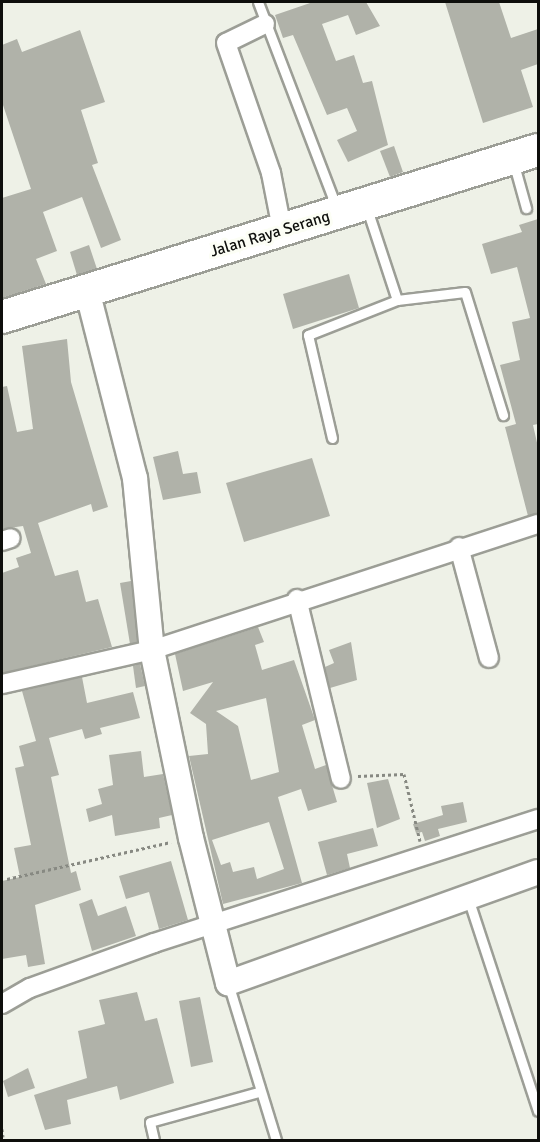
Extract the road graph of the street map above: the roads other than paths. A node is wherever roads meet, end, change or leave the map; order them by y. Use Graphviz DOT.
graph roads {
  1 [pos="258,2"];
  2 [pos="265,24"];
  3 [pos="527,164"];
  4 [pos="526,208"];
  5 [pos="358,213"];
  6 [pos="282,229"];
  7 [pos="90,297"];
  8 [pos="397,300"];
  9 [pos="2,317"];
  10 [pos="2,334"];
  11 [pos="502,415"];
  12 [pos="332,438"];
  13 [pos="538,524"];
  14 [pos="459,547"];
  15 [pos="297,599"];
  16 [pos="153,650"];
  17 [pos="489,658"];
  18 [pos="2,684"];
  19 [pos="342,779"];
  20 [pos="538,819"];
  21 [pos="538,872"];
  22 [pos="467,896"];
  23 [pos="217,923"];
  24 [pos="228,983"];
  25 [pos="2,1004"];
  26 [pos="258,1092"];
  27 [pos="538,1111"];
  28 [pos="154,1140"];
  29 [pos="276,1140"];
  1 -- 2 [label="lane"];
  2 -- 5 [label="lane"];
  2 -- 6 [label="street"];
  3 -- 4 [label="lane"];
  3 -- 5 [label="highway, Jalan Raya Serang"];
  5 -- 6 [label="highway, Jalan Raya Serang"];
  5 -- 7 [label="highway, Jalan Raya Serang"];
  5 -- 8 [label="lane"];
  6 -- 7 [label="highway, Jalan Raya Serang"];
  7 -- 9 [label="highway, Jalan Raya Serang"];
  7 -- 10 [label="highway, Jalan Raya Serang"];
  7 -- 16 [label="street"];
  8 -- 11 [label="lane"];
  8 -- 12 [label="lane"];
  13 -- 14 [label="street"];
  14 -- 15 [label="street"];
  14 -- 17 [label="street"];
  15 -- 16 [label="street"];
  15 -- 19 [label="street"];
  16 -- 18 [label="street"];
  16 -- 23 [label="street"];
  20 -- 23 [label="street"];
  21 -- 22 [label="street"];
  22 -- 24 [label="street"];
  22 -- 27 [label="lane"];
  23 -- 24 [label="street"];
  23 -- 25 [label="street"];
  24 -- 26 [label="lane"];
  26 -- 28 [label="lane"];
  26 -- 29 [label="lane"];
}
